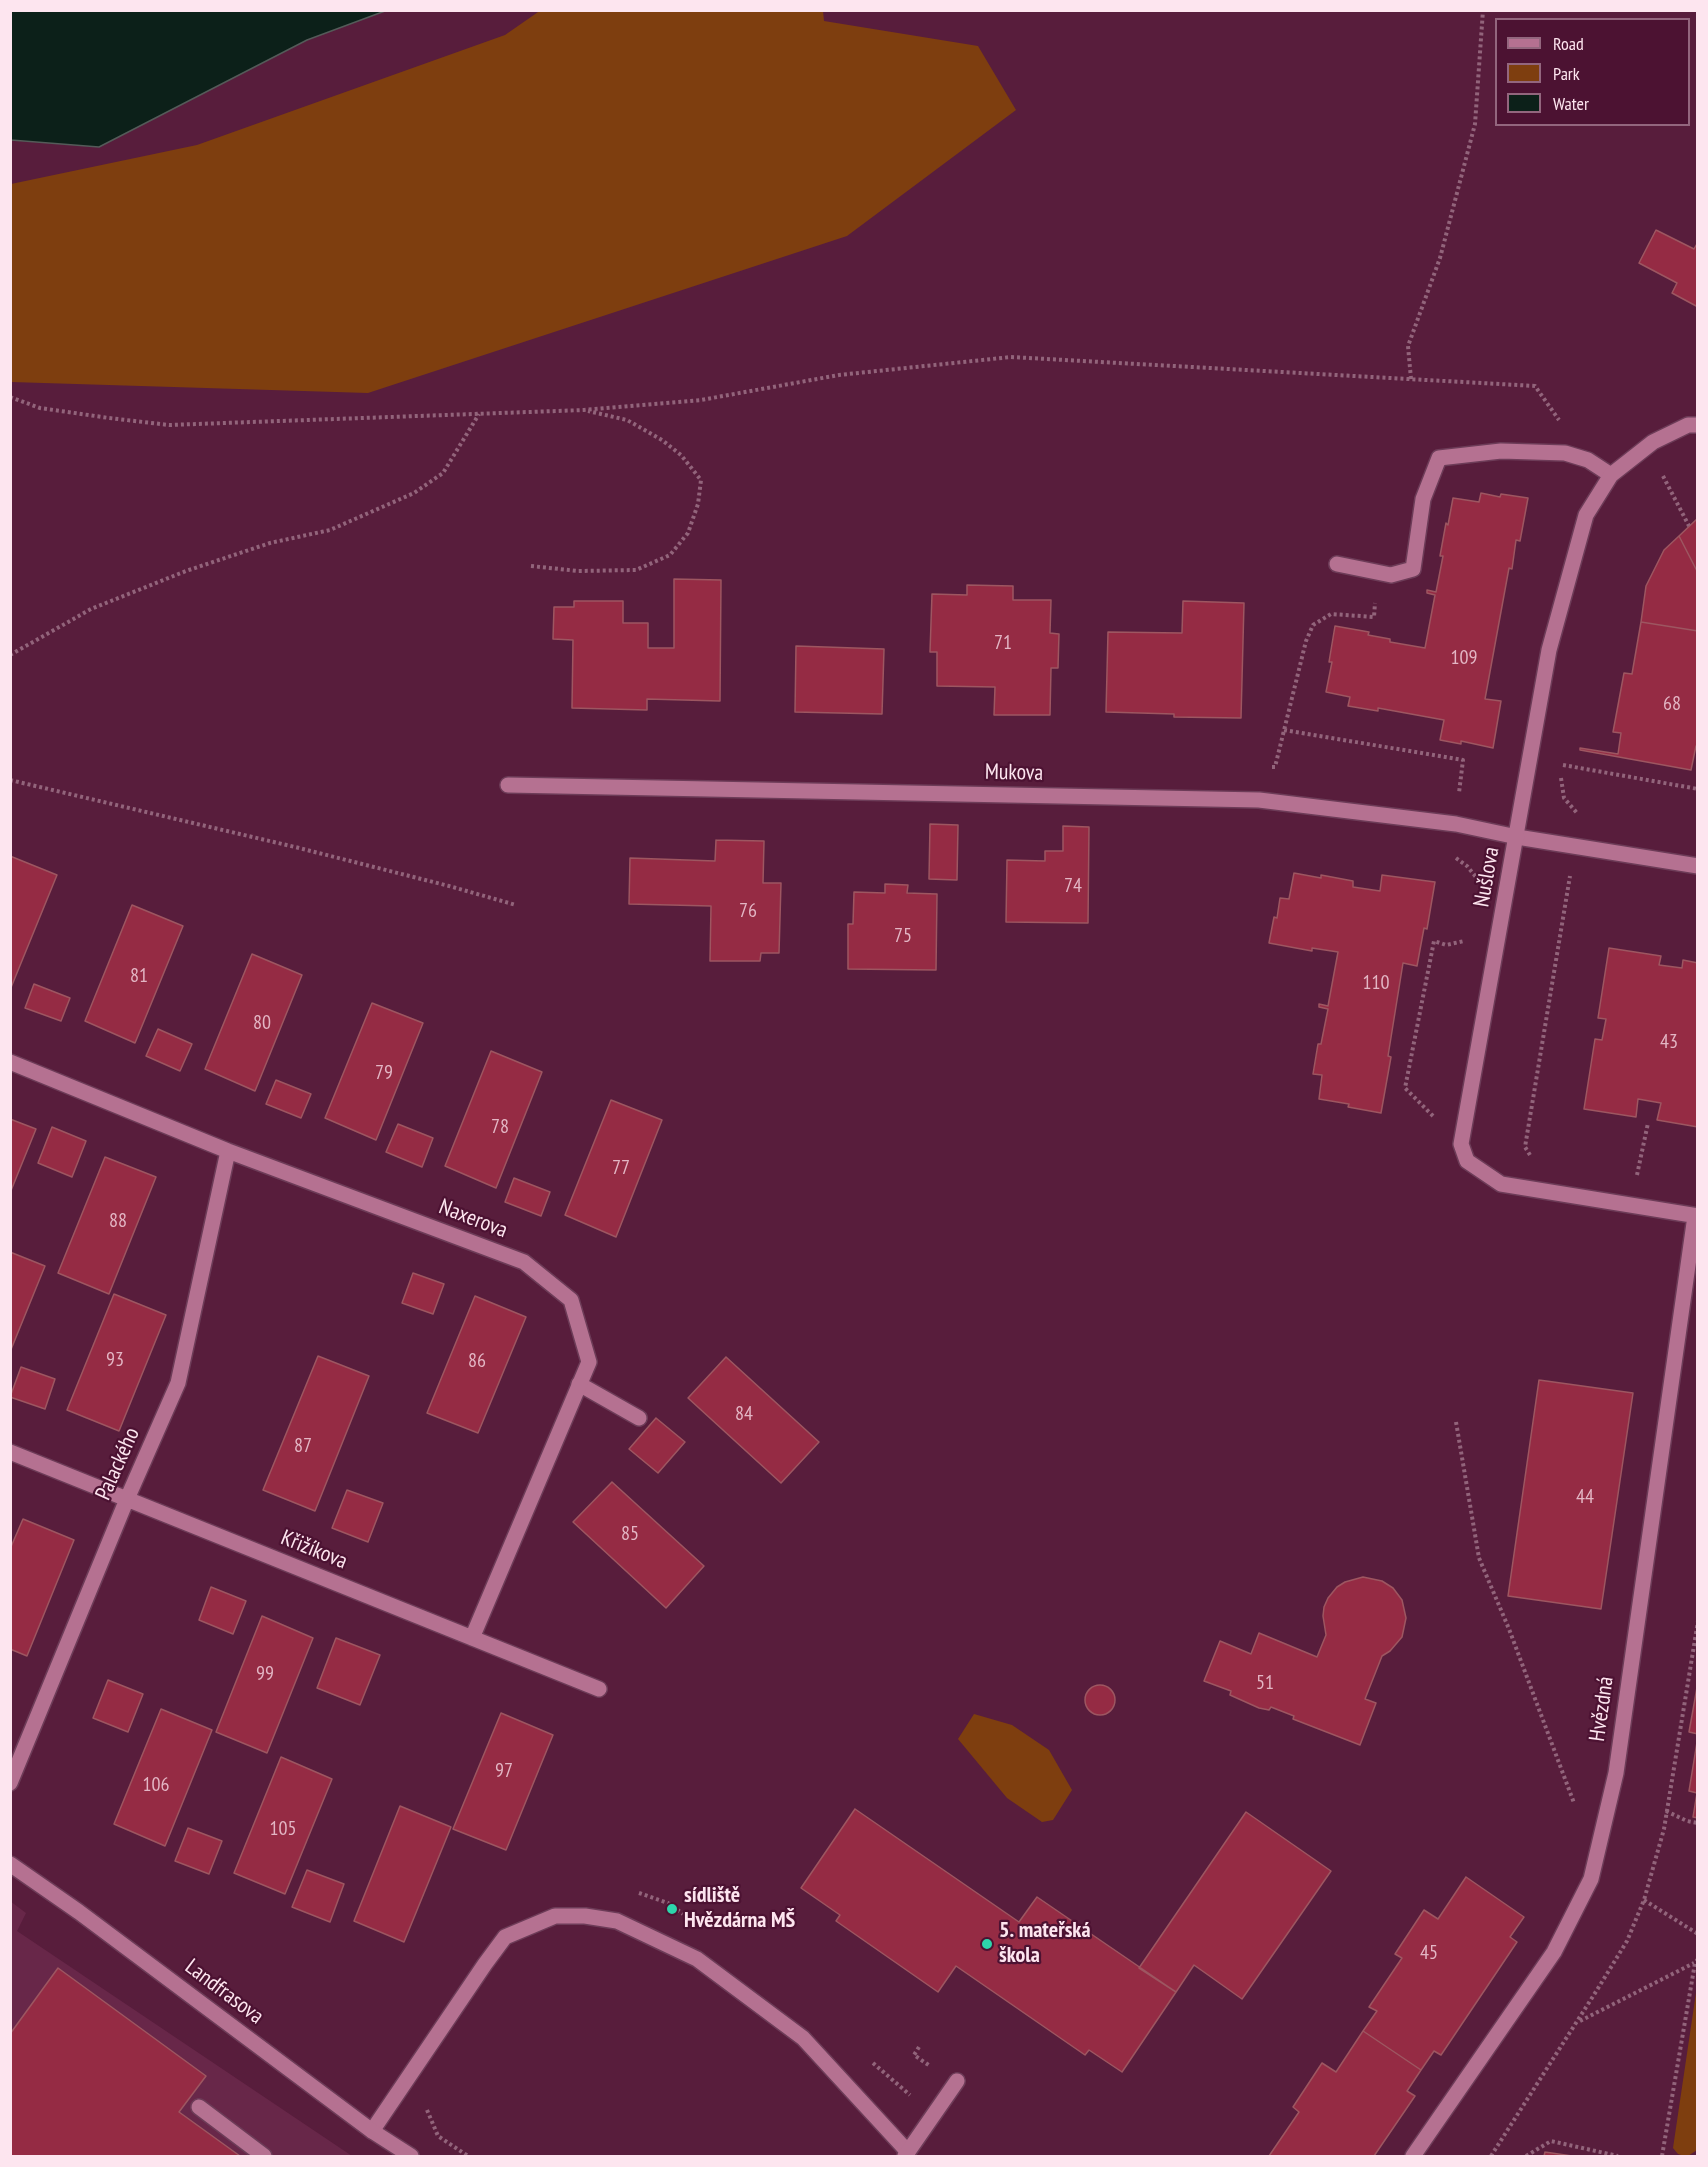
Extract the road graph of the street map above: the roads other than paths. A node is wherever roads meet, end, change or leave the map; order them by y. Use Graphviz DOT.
graph roads {
  1 [pos="1698,425"];
  2 [pos="1611,475"];
  3 [pos="1337,564"];
  4 [pos="507,785"];
  5 [pos="1517,837"];
  6 [pos="1698,866"];
  7 [pos="10,1062"];
  8 [pos="228,1151"];
  9 [pos="1696,1216"];
  10 [pos="579,1384"];
  11 [pos="639,1418"];
  12 [pos="10,1452"];
  13 [pos="127,1499"];
  14 [pos="472,1638"];
  15 [pos="599,1689"];
  16 [pos="10,1783"];
  17 [pos="10,1864"];
  18 [pos="957,2081"];
  19 [pos="199,2107"];
  20 [pos="372,2131"];
  21 [pos="906,2154"];
  22 [pos="264,2157"];
  23 [pos="411,2157"];
  24 [pos="1413,2157"];
  1 -- 2 [label="street, Nušlova"];
  2 -- 3 [label="street"];
  2 -- 5 [label="street, Nušlova"];
  4 -- 5 [label="street, Mukova"];
  5 -- 6 [label="street, Mukova"];
  5 -- 9 [label="street, Nušlova"];
  7 -- 8 [label="street, Naxerova"];
  8 -- 10 [label="street, Naxerova"];
  8 -- 13 [label="street, Palackého"];
  9 -- 24 [label="street, Hvězdná"];
  10 -- 11 [label="street"];
  10 -- 14 [label="street, Naxerova"];
  12 -- 13 [label="street, Křižíkova"];
  13 -- 14 [label="street, Křižíkova"];
  13 -- 16 [label="street, Palackého"];
  14 -- 15 [label="street, Křižíkova"];
  17 -- 20 [label="street, Landfrasova"];
  18 -- 21 [label="street"];
  19 -- 22 [label="street"];
  20 -- 21 [label="street"];
  20 -- 23 [label="street, Landfrasova"];
}
